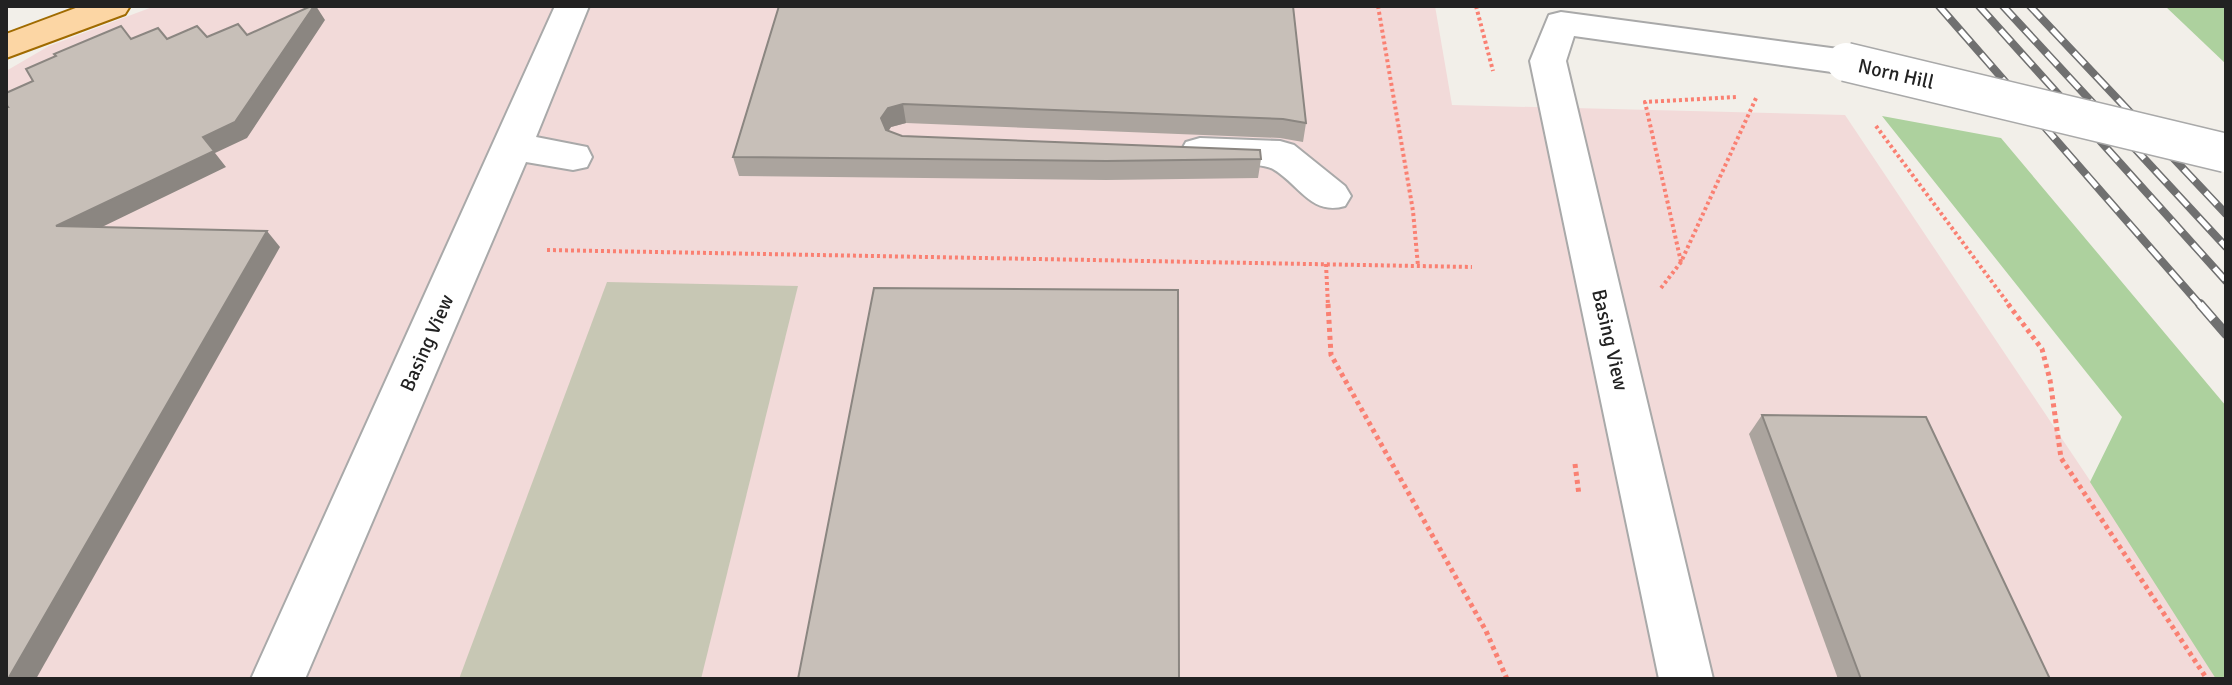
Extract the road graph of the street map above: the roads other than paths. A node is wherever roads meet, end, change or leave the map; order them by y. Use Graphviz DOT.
graph roads {
  1 [pos="25,6"];
  2 [pos="113,6"];
  3 [pos="572,6"];
  4 [pos="1554,15"];
  5 [pos="6,26"];
  6 [pos="6,47"];
  7 [pos="1159,149"];
  8 [pos="2226,153"];
  9 [pos="573,157"];
  10 [pos="485,178"];
  11 [pos="1331,196"];
  12 [pos="278,679"];
  13 [pos="1686,679"];
  1 -- 5 [label="main road"];
  2 -- 6 [label="main road"];
  3 -- 10 [label="street, Basing View"];
  4 -- 8 [label="street, Norn Hill, bridge"];
  4 -- 13 [label="street, Basing View"];
  7 -- 11 [label="street"];
  9 -- 10 [label="street"];
  10 -- 12 [label="street, Basing View"];
}
